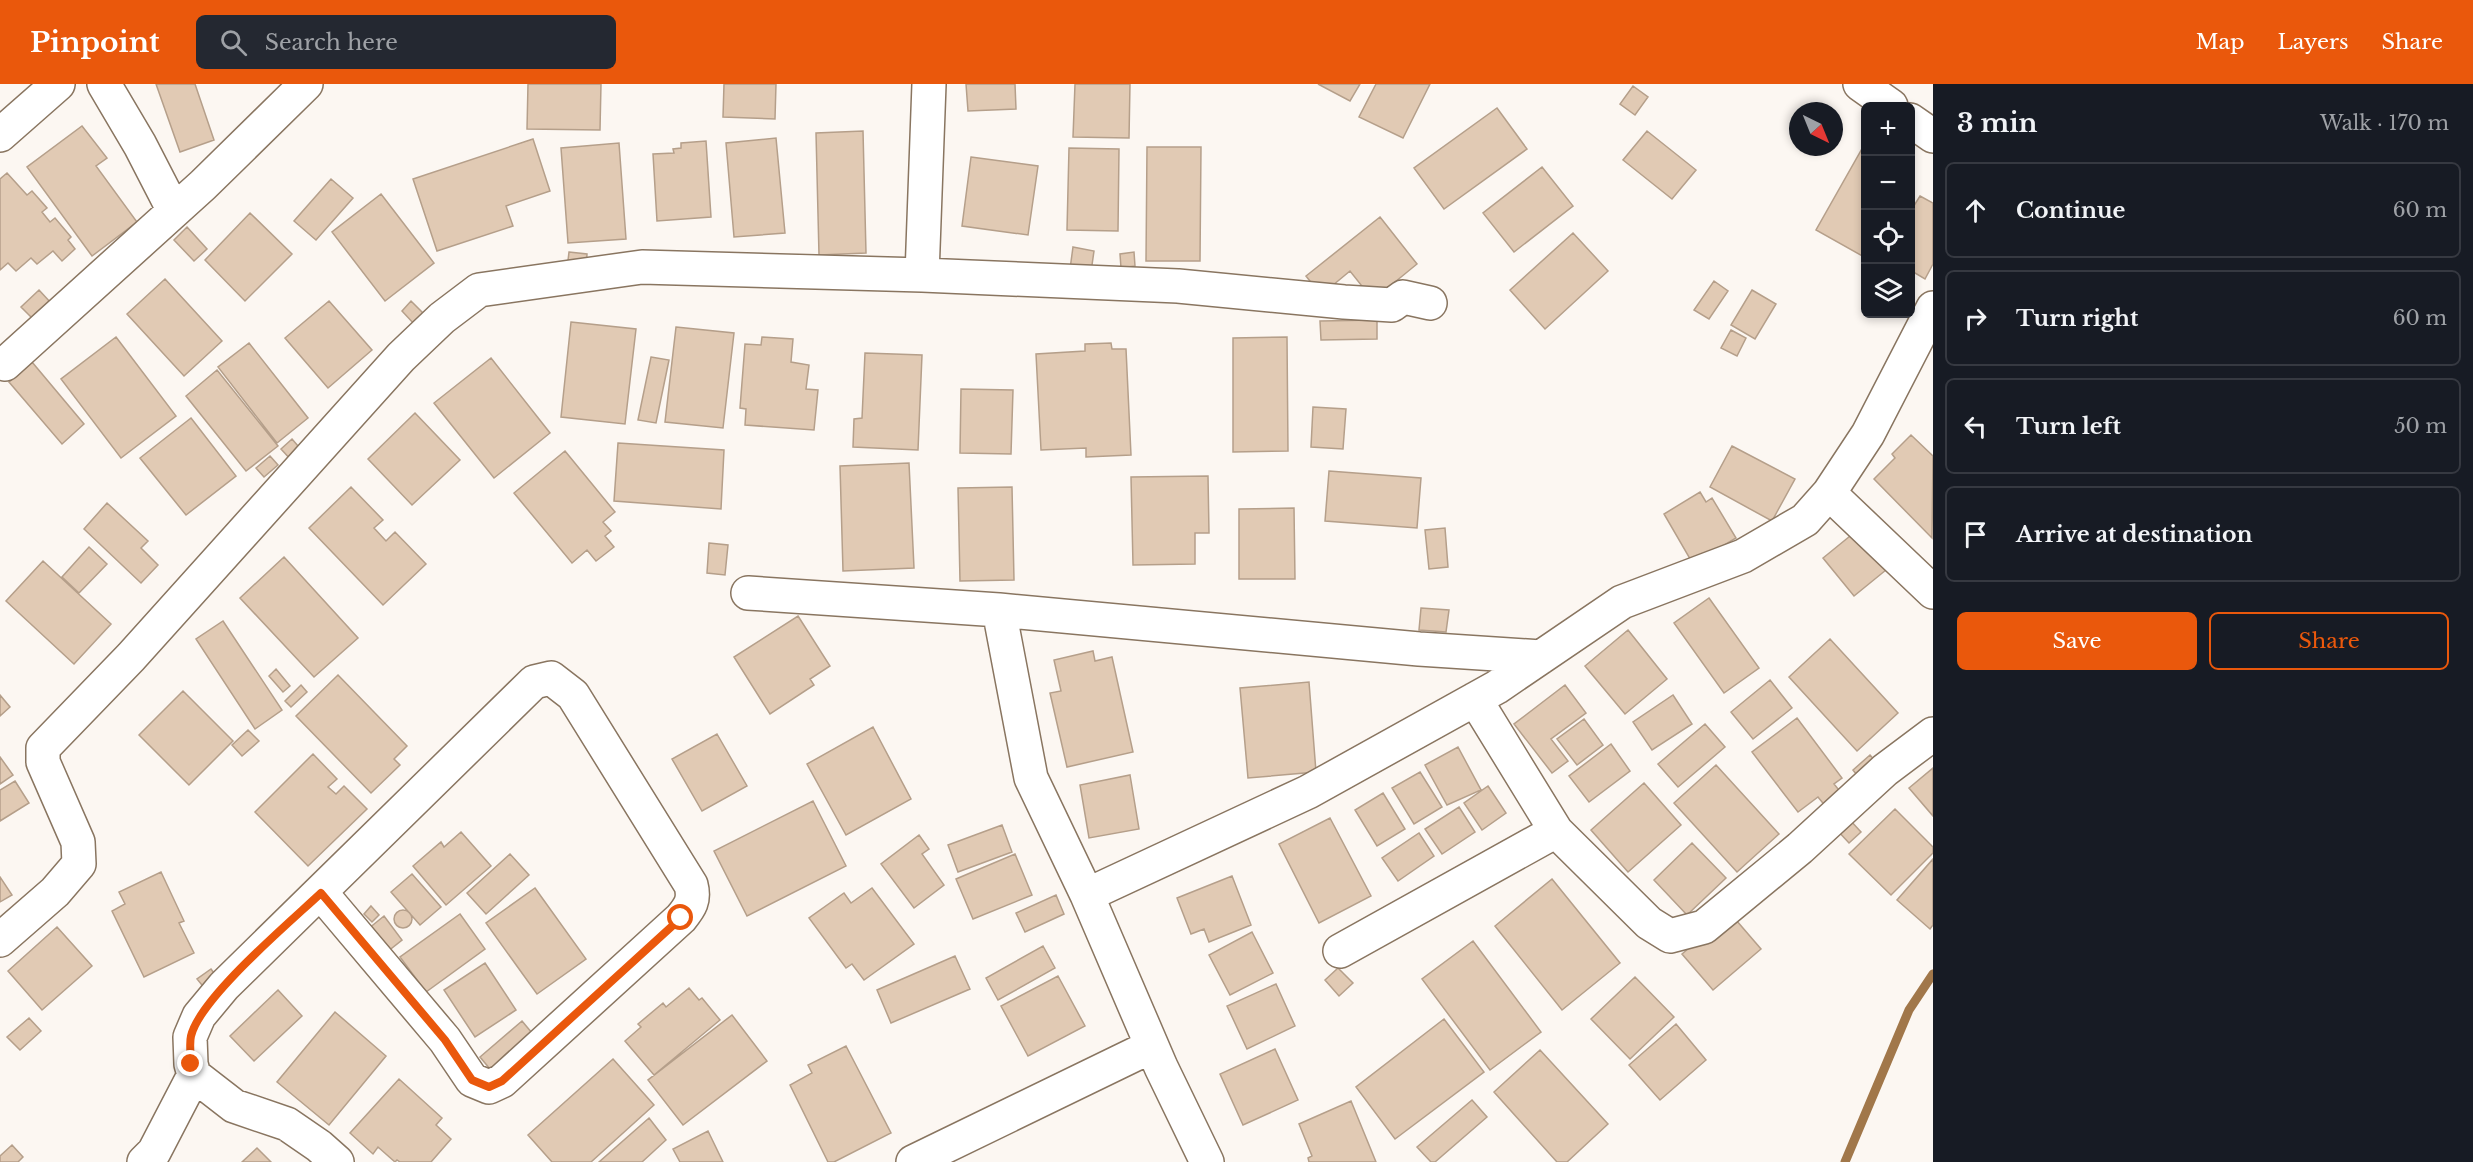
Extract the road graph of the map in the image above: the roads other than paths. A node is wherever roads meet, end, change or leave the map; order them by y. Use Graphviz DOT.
graph roads {
  1 [pos="58,84"];
  2 [pos="104,84"];
  3 [pos="306,84"];
  4 [pos="929,84"];
  5 [pos="1860,84"];
  6 [pos="1885,102"];
  7 [pos="1915,123"];
  8 [pos="0,135"];
  9 [pos="1933,136"];
  10 [pos="174,211"];
  11 [pos="922,275"];
  12 [pos="1430,303"];
  13 [pos="1933,308"];
  14 [pos="5,364"];
  15 [pos="1829,493"];
  16 [pos="1933,592"];
  17 [pos="747,593"];
  18 [pos="999,610"];
  19 [pos="1541,657"];
  20 [pos="1475,699"];
  21 [pos="1933,734"];
  22 [pos="1556,831"];
  23 [pos="321,893"];
  24 [pos="1087,895"];
  25 [pos="0,940"];
  26 [pos="1340,951"];
  27 [pos="1152,1046"];
  28 [pos="194,1075"];
  29 [pos="144,1162"];
  30 [pos="337,1162"];
  31 [pos="914,1162"];
  32 [pos="1207,1162"];
  1 -- 8 [label="street"];
  2 -- 10 [label="street"];
  3 -- 10 [label="street"];
  4 -- 11 [label="street"];
  5 -- 6 [label="street"];
  7 -- 9 [label="street"];
  10 -- 14 [label="street"];
  11 -- 12 [label="street"];
  11 -- 25 [label="street"];
  13 -- 15 [label="street"];
  15 -- 16 [label="street"];
  15 -- 19 [label="street"];
  17 -- 18 [label="street"];
  18 -- 19 [label="street"];
  18 -- 24 [label="street"];
  19 -- 20 [label="street"];
  20 -- 22 [label="street"];
  20 -- 24 [label="street"];
  21 -- 22 [label="street"];
  22 -- 26 [label="street"];
  23 -- 23 [label="street"];
  23 -- 28 [label="street"];
  24 -- 27 [label="street"];
  27 -- 31 [label="street"];
  27 -- 32 [label="street"];
  28 -- 29 [label="street"];
  28 -- 30 [label="street"];
}
